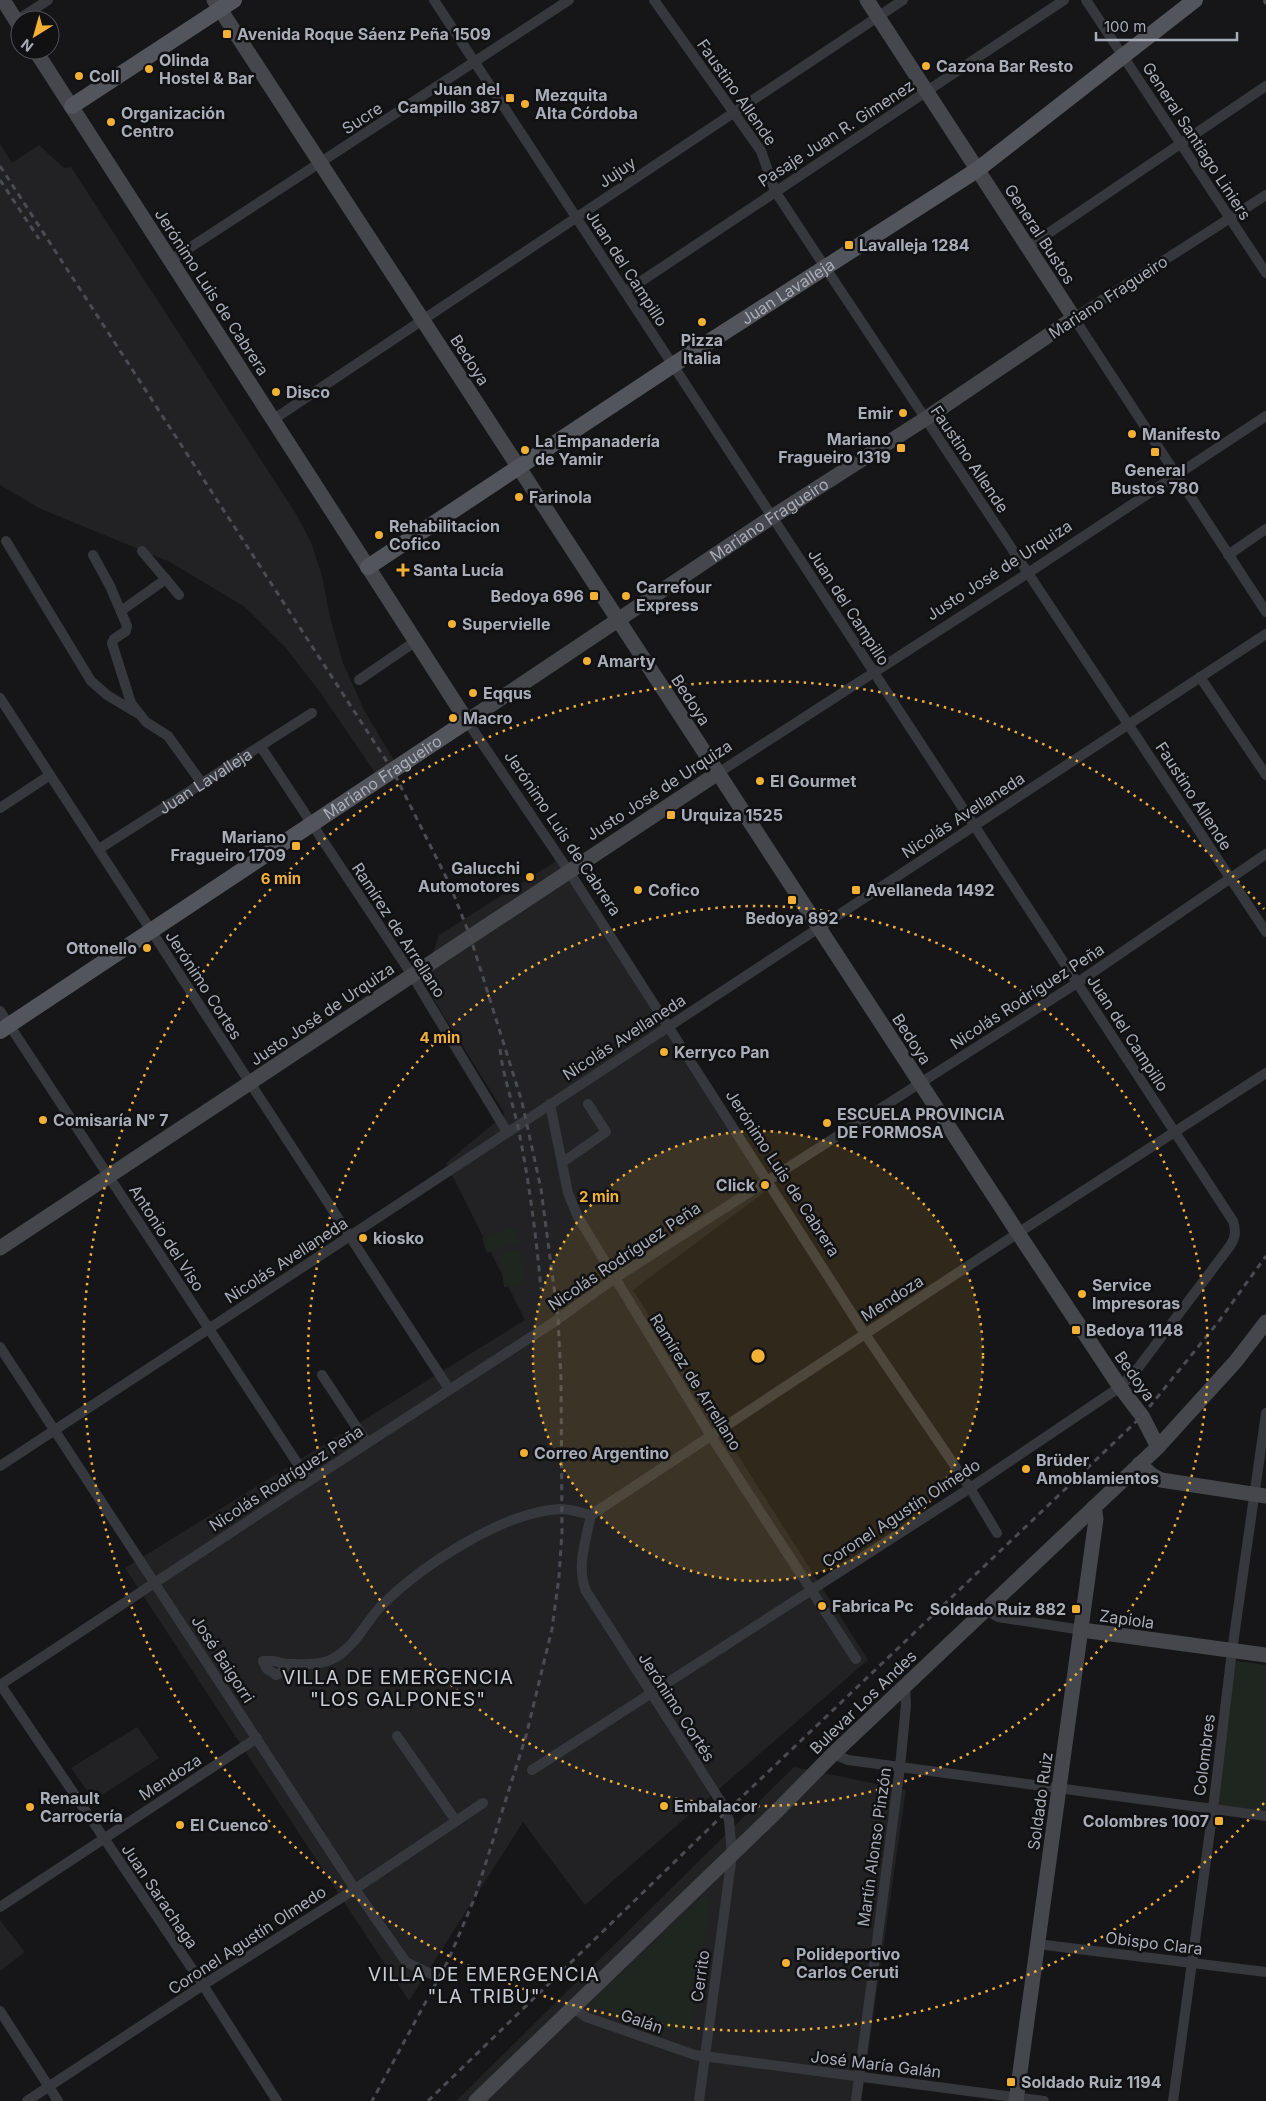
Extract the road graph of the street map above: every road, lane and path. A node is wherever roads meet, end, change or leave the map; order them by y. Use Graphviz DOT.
graph roads {
  1 [pos="3,0"];
  2 [pos="48,0"];
  3 [pos="434,0"];
  4 [pos="569,0"];
  5 [pos="654,0"];
  6 [pos="867,0"];
  7 [pos="903,0"];
  8 [pos="1064,0"];
  9 [pos="1086,0"];
  10 [pos="1195,0"];
  11 [pos="223,3"];
  12 [pos="36,10"];
  13 [pos="10,11"];
  14 [pos="878,17"];
  15 [pos="1124,56"];
  16 [pos="42,60"];
  17 [pos="474,62"];
  18 [pos="1266,86"];
  19 [pos="926,92"];
  20 [pos="72,106"];
  21 [pos="733,112"];
  22 [pos="1181,143"];
  23 [pos="321,164"];
  24 [pos="978,170"];
  25 [pos="775,191"];
  26 [pos="1266,195"];
  27 [pos="576,218"];
  28 [pos="1230,218"];
  29 [pos="1028,247"];
  30 [pos="171,260"];
  31 [pos="825,267"];
  32 [pos="1266,273"];
  33 [pos="625,292"];
  34 [pos="1074,318"];
  35 [pos="422,320"];
  36 [pos="673,365"];
  37 [pos="1266,416"];
  38 [pos="274,419"];
  39 [pos="925,419"];
  40 [pos="519,467"];
  41 [pos="1176,474"];
  42 [pos="772,517"];
  43 [pos="1266,529"];
  44 [pos="6,541"];
  45 [pos="142,551"];
  46 [pos="92,555"];
  47 [pos="1228,555"];
  48 [pos="368,567"];
  49 [pos="1028,573"];
  50 [pos="166,579"];
  51 [pos="179,595"];
  52 [pos="121,612"];
  53 [pos="1266,612"];
  54 [pos="618,620"];
  55 [pos="1266,634"];
  56 [pos="416,641"];
  57 [pos="873,672"];
  58 [pos="1200,678"];
  59 [pos="359,680"];
  60 [pos="0,698"];
  61 [pos="312,713"];
  62 [pos="140,715"];
  63 [pos="467,721"];
  64 [pos="1130,725"];
  65 [pos="261,747"];
  66 [pos="718,772"];
  67 [pos="50,775"];
  68 [pos="1266,776"];
  69 [pos="202,782"];
  70 [pos="0,808"];
  71 [pos="312,825"];
  72 [pos="974,826"];
  73 [pos="100,850"];
  74 [pos="1266,854"];
  75 [pos="568,870"];
  76 [pos="1230,878"];
  77 [pos="819,928"];
  78 [pos="151,931"];
  79 [pos="1266,932"];
  80 [pos="412,975"];
  81 [pos="1077,983"];
  82 [pos="0,1011"];
  83 [pos="668,1027"];
  84 [pos="5,1028"];
  85 [pos="1266,1073"];
  86 [pos="250,1083"];
  87 [pos="920,1083"];
  88 [pos="550,1104"];
  89 [pos="588,1104"];
  90 [pos="507,1132"];
  91 [pos="1175,1132"];
  92 [pos="563,1162"];
  93 [pos="109,1177"];
  94 [pos="768,1180"];
  95 [pos="1236,1231"];
  96 [pos="1018,1234"];
  97 [pos="349,1236"];
  98 [pos="0,1248"];
  99 [pos="615,1278"];
  100 [pos="1266,1322"];
  101 [pos="209,1329"];
  102 [pos="866,1334"];
  103 [pos="1260,1338"];
  104 [pos="0,1347"];
  105 [pos="322,1375"];
  106 [pos="1120,1387"];
  107 [pos="449,1389"];
  108 [pos="1266,1413"];
  109 [pos="1142,1416"];
  110 [pos="54,1430"];
  111 [pos="1171,1434"];
  112 [pos="711,1436"];
  113 [pos="367,1443"];
  114 [pos="1158,1448"];
  115 [pos="1139,1464"];
  116 [pos="0,1466"];
  117 [pos="309,1481"];
  118 [pos="970,1488"];
  119 [pos="1260,1496"];
  120 [pos="1094,1507"];
  121 [pos="591,1515"];
  122 [pos="997,1533"];
  123 [pos="155,1582"];
  124 [pos="810,1589"];
  125 [pos="986,1610"];
  126 [pos="1082,1630"];
  127 [pos="1232,1651"];
  128 [pos="1266,1655"];
  129 [pos="856,1659"];
  130 [pos="287,1664"];
  131 [pos="0,1685"];
  132 [pos="905,1686"];
  133 [pos="650,1693"];
  134 [pos="397,1736"];
  135 [pos="256,1738"];
  136 [pos="833,1754"];
  137 [pos="900,1767"];
  138 [pos="532,1770"];
  139 [pos="1060,1789"];
  140 [pos="483,1803"];
  141 [pos="1213,1809"];
  142 [pos="1266,1816"];
  143 [pos="456,1821"];
  144 [pos="103,1839"];
  145 [pos="732,1855"];
  146 [pos="355,1888"];
  147 [pos="0,1907"];
  148 [pos="1037,1944"];
  149 [pos="1193,1963"];
  150 [pos="1266,1972"];
  151 [pos="433,1975"];
  152 [pos="203,1985"];
  153 [pos="573,2008"];
  154 [pos="0,2011"];
  155 [pos="705,2057"];
  156 [pos="859,2077"];
  157 [pos="48,2086"];
  158 [pos="1017,2099"];
  159 [pos="27,2101"];
  160 [pos="58,2101"];
  161 [pos="277,2101"];
  162 [pos="476,2101"];
  163 [pos="699,2101"];
  164 [pos="856,2101"];
  165 [pos="1044,2101"];
  166 [pos="1173,2101"];
  1 -- 13 [label="main road"];
  2 -- 12 [label="street"];
  3 -- 17 [label="street, Juan del Campillo"];
  4 -- 17 [label="street, Sucre"];
  5 -- 21 [label="street, Faustino Allende"];
  6 -- 14 [label="main road, General Bustos"];
  7 -- 14 [label="street, Jujuy"];
  8 -- 19 [label="street, Pasaje Juan R. Gimenez"];
  9 -- 15 [label="street, General Santiago Liniers"];
  10 -- 15 [label="main road, Juan Lavalleja"];
  11 -- 20 [label="main road"];
  11 -- 23 [label="main road, Bedoya"];
  14 -- 19 [label="main road, General Bustos"];
  14 -- 21 [label="street, Jujuy"];
  15 -- 22 [label="street, General Santiago Liniers"];
  15 -- 24 [label="main road, Juan Lavalleja"];
  16 -- 20 [label="main road, Jerónimo Luis de Cabrera"];
  17 -- 23 [label="street, Sucre"];
  17 -- 27 [label="street, Juan del Campillo"];
  18 -- 22 [label="street"];
  19 -- 24 [label="main road, General Bustos"];
  19 -- 25 [label="street, Pasaje Juan R. Gimenez"];
  20 -- 30 [label="main road, Jerónimo Luis de Cabrera"];
  21 -- 25 [label="street, Faustino Allende"];
  21 -- 27 [label="street, Jujuy"];
  22 -- 28 [label="street, General Santiago Liniers"];
  22 -- 29 [label="street"];
  23 -- 30 [label="street, Sucre"];
  23 -- 35 [label="main road, Bedoya"];
  24 -- 29 [label="main road, General Bustos"];
  24 -- 31 [label="main road, Juan Lavalleja"];
  25 -- 31 [label="street, Faustino Allende"];
  25 -- 33 [label="street, Pasaje Juan R. Gimenez"];
  26 -- 28 [label="street, Mariano Fragueiro"];
  27 -- 33 [label="street, Juan del Campillo"];
  27 -- 35 [label="street, Jujuy"];
  28 -- 32 [label="street, General Santiago Liniers"];
  28 -- 34 [label="street, Mariano Fragueiro"];
  29 -- 34 [label="main road, General Bustos"];
  30 -- 38 [label="main road, Jerónimo Luis de Cabrera"];
  31 -- 36 [label="main road, Juan Lavalleja"];
  31 -- 39 [label="street, Faustino Allende"];
  33 -- 36 [label="street, Juan del Campillo"];
  34 -- 39 [label="main road, Mariano Fragueiro"];
  34 -- 41 [label="street, General Bustos"];
  35 -- 38 [label="street, Jujuy"];
  35 -- 40 [label="main road, Bedoya"];
  36 -- 40 [label="main road, Juan Lavalleja"];
  36 -- 42 [label="street, Juan del Campillo"];
  37 -- 41 [label="street, Justo José de Urquiza"];
  38 -- 48 [label="main road, Jerónimo Luis de Cabrera"];
  39 -- 42 [label="main road, Mariano Fragueiro"];
  39 -- 49 [label="street, Faustino Allende"];
  40 -- 48 [label="main road, Juan Lavalleja"];
  40 -- 54 [label="main road, Bedoya"];
  41 -- 47 [label="street, General Bustos"];
  41 -- 49 [label="street, Justo José de Urquiza"];
  42 -- 54 [label="main road, Mariano Fragueiro"];
  42 -- 57 [label="street, Juan del Campillo"];
  43 -- 47 [label="street"];
  44 -- 62 [label="street"];
  45 -- 50 [label="street"];
  46 -- 52 [label="street"];
  47 -- 53 [label="street, General Bustos"];
  48 -- 56 [label="main road, Jerónimo Luis de Cabrera"];
  49 -- 57 [label="street, Justo José de Urquiza"];
  49 -- 64 [label="street, Faustino Allende"];
  50 -- 51 [label="street"];
  50 -- 52 [label="street"];
  52 -- 62 [label="street"];
  54 -- 63 [label="main road, Mariano Fragueiro"];
  54 -- 66 [label="main road, Bedoya"];
  55 -- 58 [label="street, Nicolás Avellaneda"];
  56 -- 59 [label="street"];
  56 -- 63 [label="main road, Jerónimo Luis de Cabrera"];
  57 -- 66 [label="street, Justo José de Urquiza"];
  57 -- 72 [label="street, Juan del Campillo"];
  58 -- 64 [label="street, Nicolás Avellaneda"];
  58 -- 68 [label="street"];
  60 -- 67 [label="street, Jerónimo Cortes"];
  61 -- 65 [label="street, Juan Lavalleja"];
  62 -- 69 [label="street"];
  63 -- 71 [label="main road, Mariano Fragueiro"];
  63 -- 75 [label="street, Jerónimo Luis de Cabrera"];
  64 -- 72 [label="street, Nicolás Avellaneda"];
  64 -- 76 [label="street, Faustino Allende"];
  65 -- 69 [label="street, Juan Lavalleja"];
  65 -- 71 [label="street, Ramírez de Arrellano"];
  66 -- 75 [label="main road, Justo José de Urquiza"];
  66 -- 77 [label="main road, Bedoya"];
  67 -- 70 [label="street"];
  67 -- 73 [label="street, Jerónimo Cortes"];
  69 -- 73 [label="street, Juan Lavalleja"];
  71 -- 78 [label="main road, Mariano Fragueiro"];
  71 -- 80 [label="street, Ramírez de Arrellano"];
  72 -- 77 [label="street, Nicolás Avellaneda"];
  72 -- 81 [label="street, Juan del Campillo"];
  73 -- 78 [label="street, Jerónimo Cortes"];
  74 -- 76 [label="street, Nicolás Rodríguez Peña"];
  75 -- 80 [label="main road, Justo José de Urquiza"];
  75 -- 83 [label="street, Jerónimo Luis de Cabrera"];
  76 -- 79 [label="street, Faustino Allende"];
  76 -- 81 [label="street, Nicolás Rodríguez Peña"];
  77 -- 83 [label="street, Nicolás Avellaneda"];
  77 -- 87 [label="main road, Bedoya"];
  78 -- 84 [label="main road, Mariano Fragueiro"];
  78 -- 86 [label="street, Jerónimo Cortes"];
  80 -- 86 [label="main road, Justo José de Urquiza"];
  80 -- 90 [label="street, Ramírez de Arrellano"];
  81 -- 87 [label="street, Nicolás Rodríguez Peña"];
  81 -- 91 [label="street, Juan del Campillo"];
  82 -- 84 [label="street, Antonio del Viso"];
  83 -- 88 [label="street, Nicolás Avellaneda"];
  83 -- 94 [label="street, Jerónimo Luis de Cabrera"];
  84 -- 93 [label="street, Antonio del Viso"];
  85 -- 91 [label="street, Mendoza"];
  86 -- 93 [label="main road, Justo José de Urquiza"];
  86 -- 97 [label="street, Jerónimo Cortes"];
  87 -- 94 [label="street, Nicolás Rodríguez Peña"];
  87 -- 96 [label="main road, Bedoya"];
  88 -- 90 [label="street, Nicolás Avellaneda"];
  88 -- 92 [label="street, Ramírez de Arrellano"];
  89 -- 92 [label="street"];
  90 -- 97 [label="street, Nicolás Avellaneda"];
  91 -- 95 [label="street, Juan del Campillo"];
  91 -- 96 [label="street, Mendoza"];
  92 -- 99 [label="street, Ramírez de Arrellano"];
  93 -- 98 [label="main road, Justo José de Urquiza"];
  93 -- 101 [label="street, Antonio del Viso"];
  94 -- 99 [label="street, Nicolás Rodríguez Peña"];
  94 -- 102 [label="street, Jerónimo Luis de Cabrera"];
  95 -- 106 [label="street, Coronel Agustín Olmedo"];
  96 -- 102 [label="street, Mendoza"];
  96 -- 106 [label="main road, Bedoya"];
  97 -- 101 [label="street, Nicolás Avellaneda"];
  97 -- 107 [label="street, Jerónimo Cortes"];
  99 -- 107 [label="street, Nicolás Rodríguez Peña"];
  99 -- 112 [label="street, Ramírez de Arrellano"];
  100 -- 103 [label="main road, Bulevar Los Andes"];
  101 -- 110 [label="street, Nicolás Avellaneda"];
  101 -- 117 [label="street, Antonio del Viso"];
  102 -- 112 [label="street, Mendoza"];
  102 -- 118 [label="street, Jerónimo Luis de Cabrera"];
  103 -- 111 [label="main road, Bulevar Los Andes"];
  104 -- 110 [label="street, José Baigorri"];
  105 -- 113 [label="street"];
  106 -- 109 [label="main road, Bedoya"];
  106 -- 118 [label="street, Coronel Agustín Olmedo"];
  107 -- 113 [label="street, Nicolás Rodríguez Peña"];
  108 -- 119 [label="street, Colombres"];
  109 -- 111 [label="main road, Bedoya"];
  109 -- 114 [label="main road, Bedoya"];
  110 -- 116 [label="street, Nicolás Avellaneda"];
  110 -- 123 [label="street, José Baigorri"];
  111 -- 114 [label="main road, Bulevar Los Andes"];
  112 -- 121 [label="street, Mendoza"];
  112 -- 124 [label="street, Ramírez de Arrellano"];
  113 -- 117 [label="street, Nicolás Rodríguez Peña"];
  114 -- 115 [label="main road, Bulevar Los Andes"];
  115 -- 119 [label="main road"];
  115 -- 120 [label="main road, Bulevar Los Andes"];
  117 -- 123 [label="street, Nicolás Rodríguez Peña"];
  118 -- 122 [label="street, Jerónimo Luis de Cabrera"];
  118 -- 124 [label="street, Coronel Agustín Olmedo"];
  119 -- 127 [label="street, Colombres"];
  120 -- 125 [label="main road, Bulevar Los Andes"];
  120 -- 126 [label="main road, Soldado Ruiz"];
  121 -- 130 [label="street"];
  121 -- 133 [label="street, Jerónimo Cortés"];
  123 -- 131 [label="street, Nicolás Rodríguez Peña"];
  123 -- 135 [label="street, José Baigorri"];
  124 -- 129 [label="street, Ramírez de Arrellano"];
  124 -- 133 [label="street, Coronel Agustín Olmedo"];
  125 -- 126 [label="street, Zapiola"];
  125 -- 132 [label="main road, Bulevar Los Andes"];
  126 -- 127 [label="main road, Zapiola"];
  126 -- 139 [label="main road, Soldado Ruiz"];
  127 -- 128 [label="main road, Zapiola"];
  127 -- 141 [label="street, Colombres"];
  131 -- 144 [label="street, Juan Sarachaga"];
  132 -- 136 [label="main road, Bulevar Los Andes"];
  132 -- 137 [label="street, Martín Alonso Pinzón"];
  133 -- 138 [label="street, Coronel Agustín Olmedo"];
  133 -- 145 [label="street, Jerónimo Cortés"];
  134 -- 143 [label="street"];
  135 -- 144 [label="street, Mendoza"];
  135 -- 146 [label="street, José Baigorri"];
  136 -- 137 [label="street"];
  136 -- 145 [label="main road, Bulevar Los Andes"];
  137 -- 139 [label="street"];
  137 -- 156 [label="street, Martín Alonso Pinzón"];
  139 -- 141 [label="street"];
  139 -- 148 [label="main road, Soldado Ruiz"];
  140 -- 143 [label="street, Coronel Agustín Olmedo"];
  141 -- 142 [label="street"];
  141 -- 149 [label="street, Colombres"];
  143 -- 146 [label="street, Coronel Agustín Olmedo"];
  144 -- 147 [label="street, Mendoza"];
  144 -- 152 [label="street, Juan Sarachaga"];
  145 -- 153 [label="main road, Bulevar Los Andes"];
  145 -- 155 [label="street, Cerrito"];
  146 -- 151 [label="street, José Baigorri"];
  146 -- 152 [label="street, Coronel Agustín Olmedo"];
  148 -- 149 [label="street, Obispo Clara"];
  148 -- 158 [label="main road, Soldado Ruiz"];
  149 -- 150 [label="street, Obispo Clara"];
  149 -- 166 [label="street, Colombres"];
  152 -- 157 [label="street, Coronel Agustín Olmedo"];
  152 -- 161 [label="street, Juan Sarachaga"];
  153 -- 155 [label="street, Galán"];
  153 -- 162 [label="main road, Bulevar Los Andes"];
  154 -- 157 [label="street"];
  155 -- 156 [label="street, José María Galán"];
  155 -- 163 [label="street, Cerrito"];
  156 -- 158 [label="street, José María Galán"];
  156 -- 164 [label="street, Martín Alonso Pinzón"];
  157 -- 159 [label="street, Coronel Agustín Olmedo"];
  157 -- 160 [label="street"];
  158 -- 165 [label="street, José María Galán"];
}
